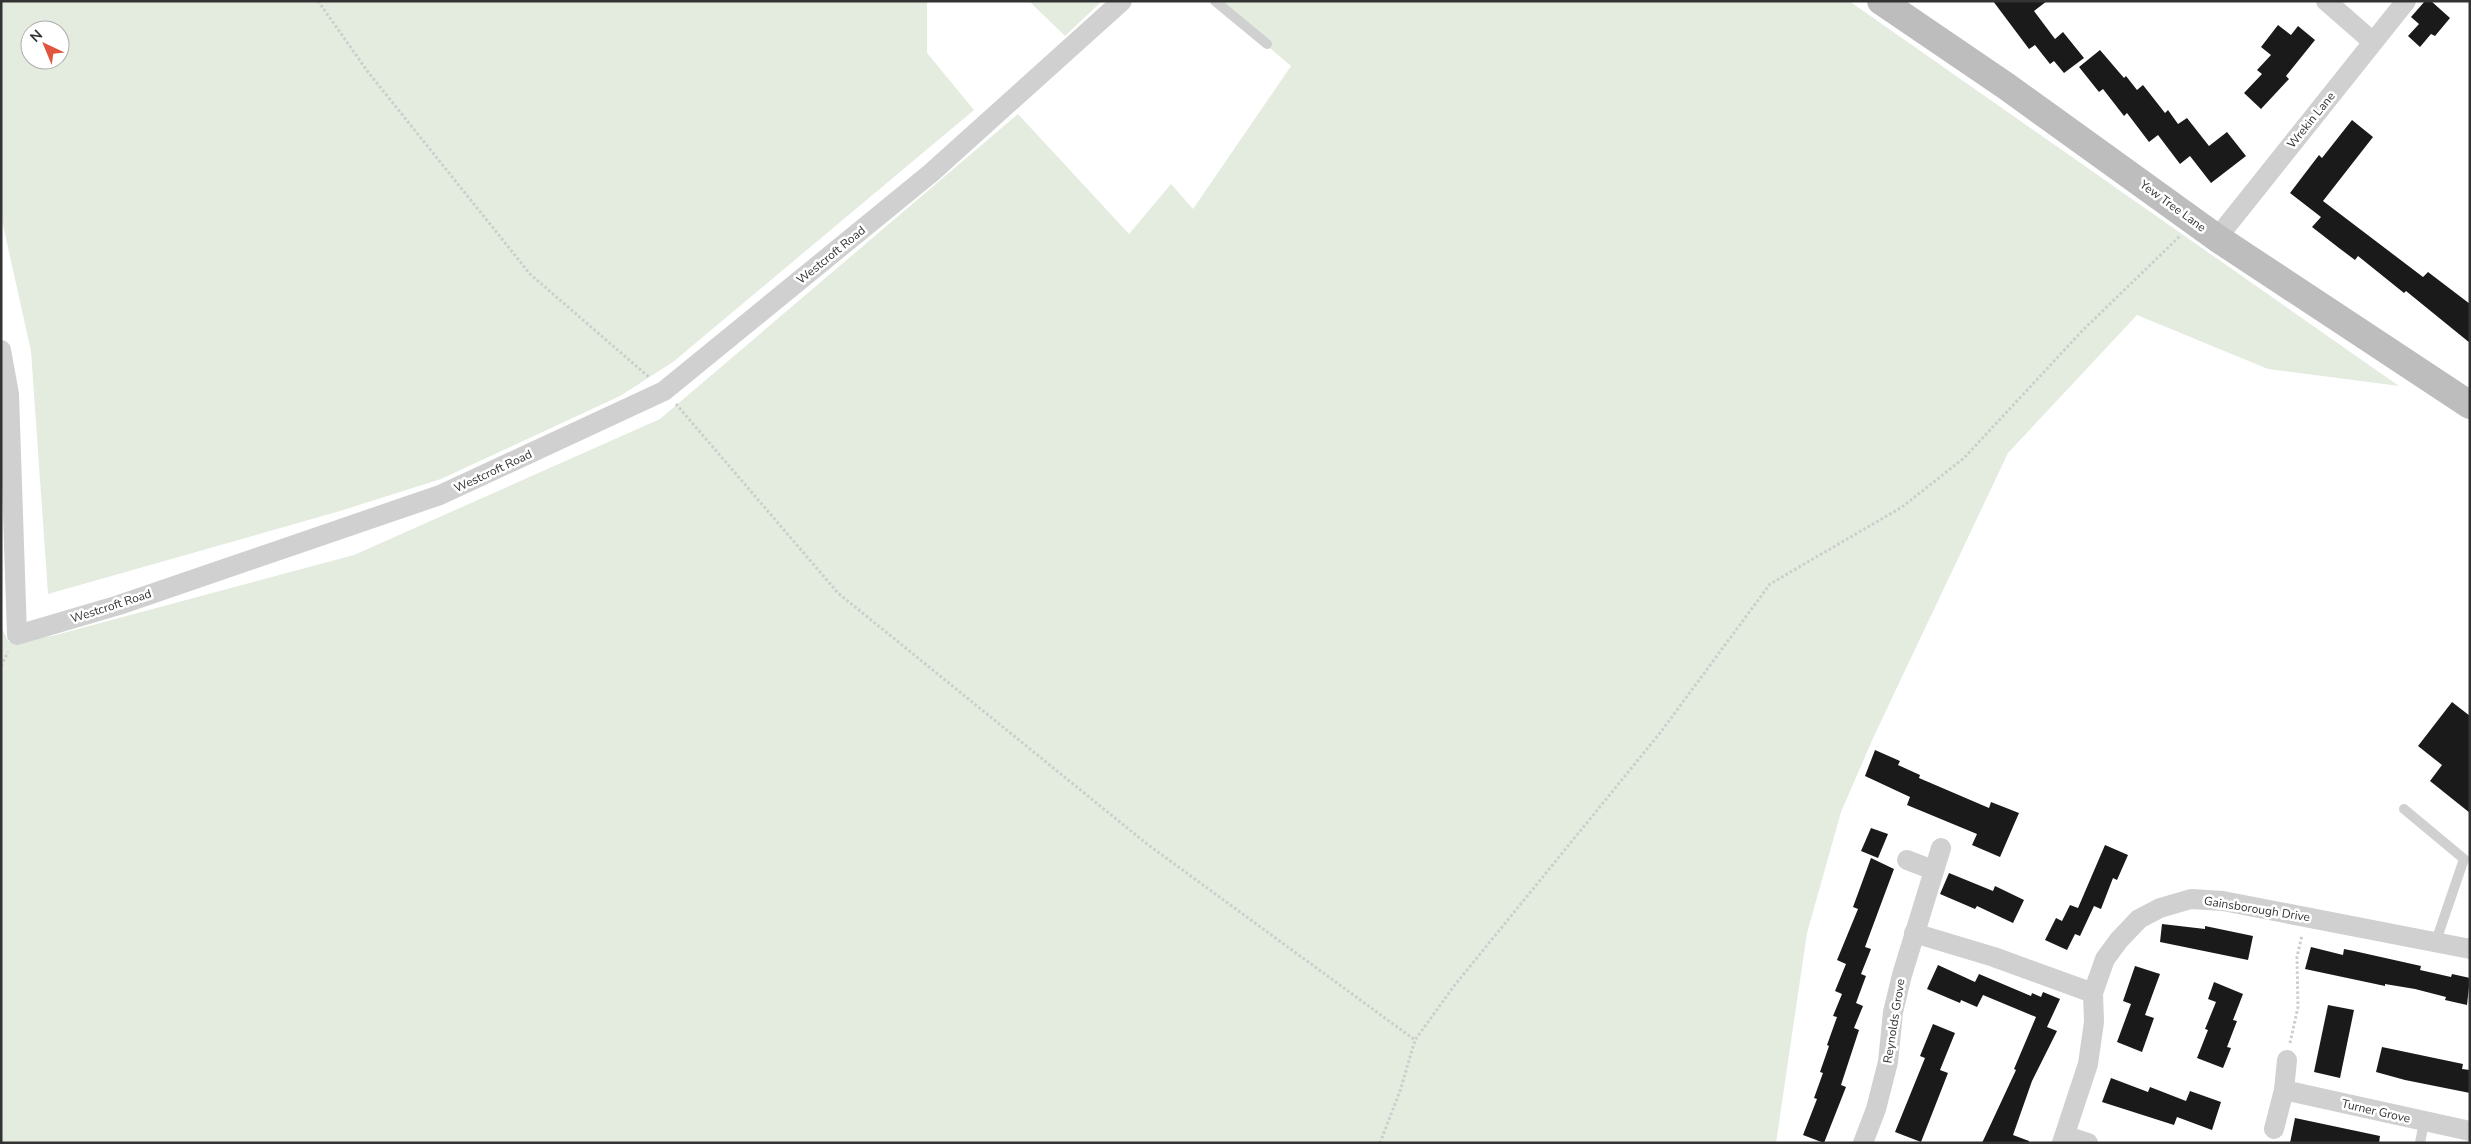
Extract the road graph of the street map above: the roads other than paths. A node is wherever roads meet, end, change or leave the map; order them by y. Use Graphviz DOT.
graph roads {
  1 [pos="1122,1"];
  2 [pos="1215,1"];
  3 [pos="1881,1"];
  4 [pos="2326,1"];
  5 [pos="2406,1"];
  6 [pos="2373,42"];
  7 [pos="1267,44"];
  8 [pos="2217,238"];
  9 [pos="1,350"];
  10 [pos="2470,405"];
  11 [pos="2404,809"];
  12 [pos="1941,848"];
  13 [pos="1907,860"];
  14 [pos="2467,862"];
  15 [pos="1934,870"];
  16 [pos="1914,933"];
  17 [pos="2436,941"];
  18 [pos="2470,949"];
  19 [pos="2093,993"];
  20 [pos="2287,1060"];
  21 [pos="2284,1090"];
  22 [pos="2424,1122"];
  23 [pos="2274,1130"];
  24 [pos="2470,1131"];
  25 [pos="2064,1139"];
  26 [pos="1863,1143"];
  27 [pos="2088,1143"];
  28 [pos="2420,1143"];
  1 -- 9 [label="street, Westcroft Road"];
  2 -- 7 [label="lane"];
  3 -- 8 [label="street, Yew Tree Lane"];
  4 -- 6 [label="street"];
  5 -- 6 [label="street, Wrekin Lane"];
  6 -- 8 [label="street, Wrekin Lane"];
  8 -- 10 [label="street, Yew Tree Lane"];
  11 -- 14 [label="lane"];
  12 -- 15 [label="street, Reynolds Grove"];
  13 -- 15 [label="street"];
  14 -- 17 [label="lane"];
  15 -- 16 [label="street, Reynolds Grove"];
  16 -- 19 [label="street"];
  16 -- 26 [label="street, Reynolds Grove"];
  17 -- 18 [label="street, Gainsborough Drive"];
  17 -- 19 [label="street, Gainsborough Drive"];
  19 -- 25 [label="street, Gainsborough Drive"];
  20 -- 21 [label="street"];
  21 -- 22 [label="street, Turner Grove"];
  21 -- 23 [label="street"];
  22 -- 24 [label="street, Turner Grove"];
  22 -- 28 [label="lane"];
  25 -- 27 [label="street"];
}
